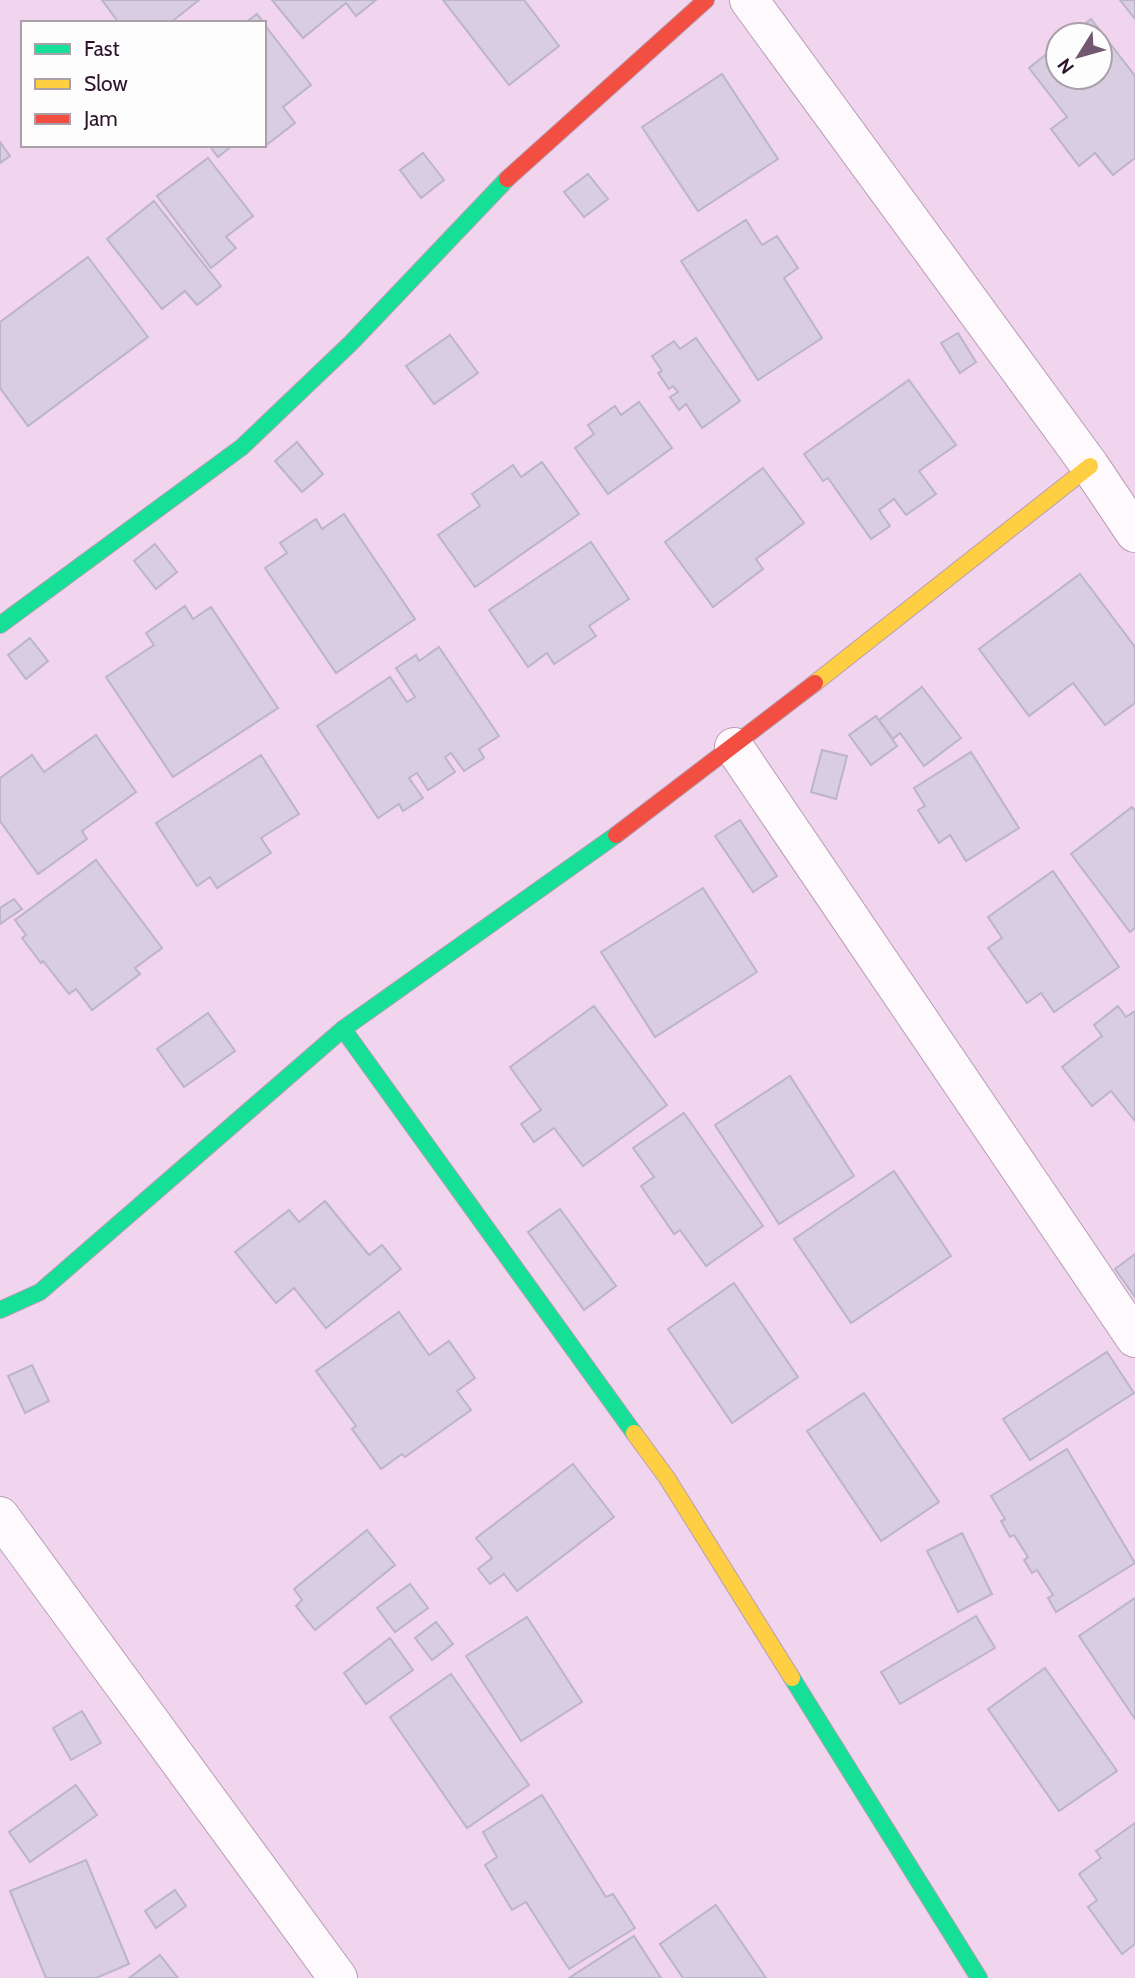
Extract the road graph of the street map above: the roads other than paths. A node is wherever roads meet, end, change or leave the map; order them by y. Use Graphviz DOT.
graph roads {
  1 [pos="706,0"];
  2 [pos="749,0"];
  3 [pos="1090,466"];
  4 [pos="1135,533"];
  5 [pos="0,625"];
  6 [pos="734,747"];
  7 [pos="343,1030"];
  8 [pos="0,1310"];
  9 [pos="1135,1338"];
  10 [pos="0,1516"];
  11 [pos="338,1978"];
  12 [pos="979,1978"];
  1 -- 5 [label="street"];
  2 -- 3 [label="street"];
  3 -- 4 [label="street"];
  3 -- 6 [label="street"];
  6 -- 7 [label="street"];
  6 -- 9 [label="street"];
  7 -- 8 [label="street"];
  7 -- 12 [label="street"];
  10 -- 11 [label="street"];
}
